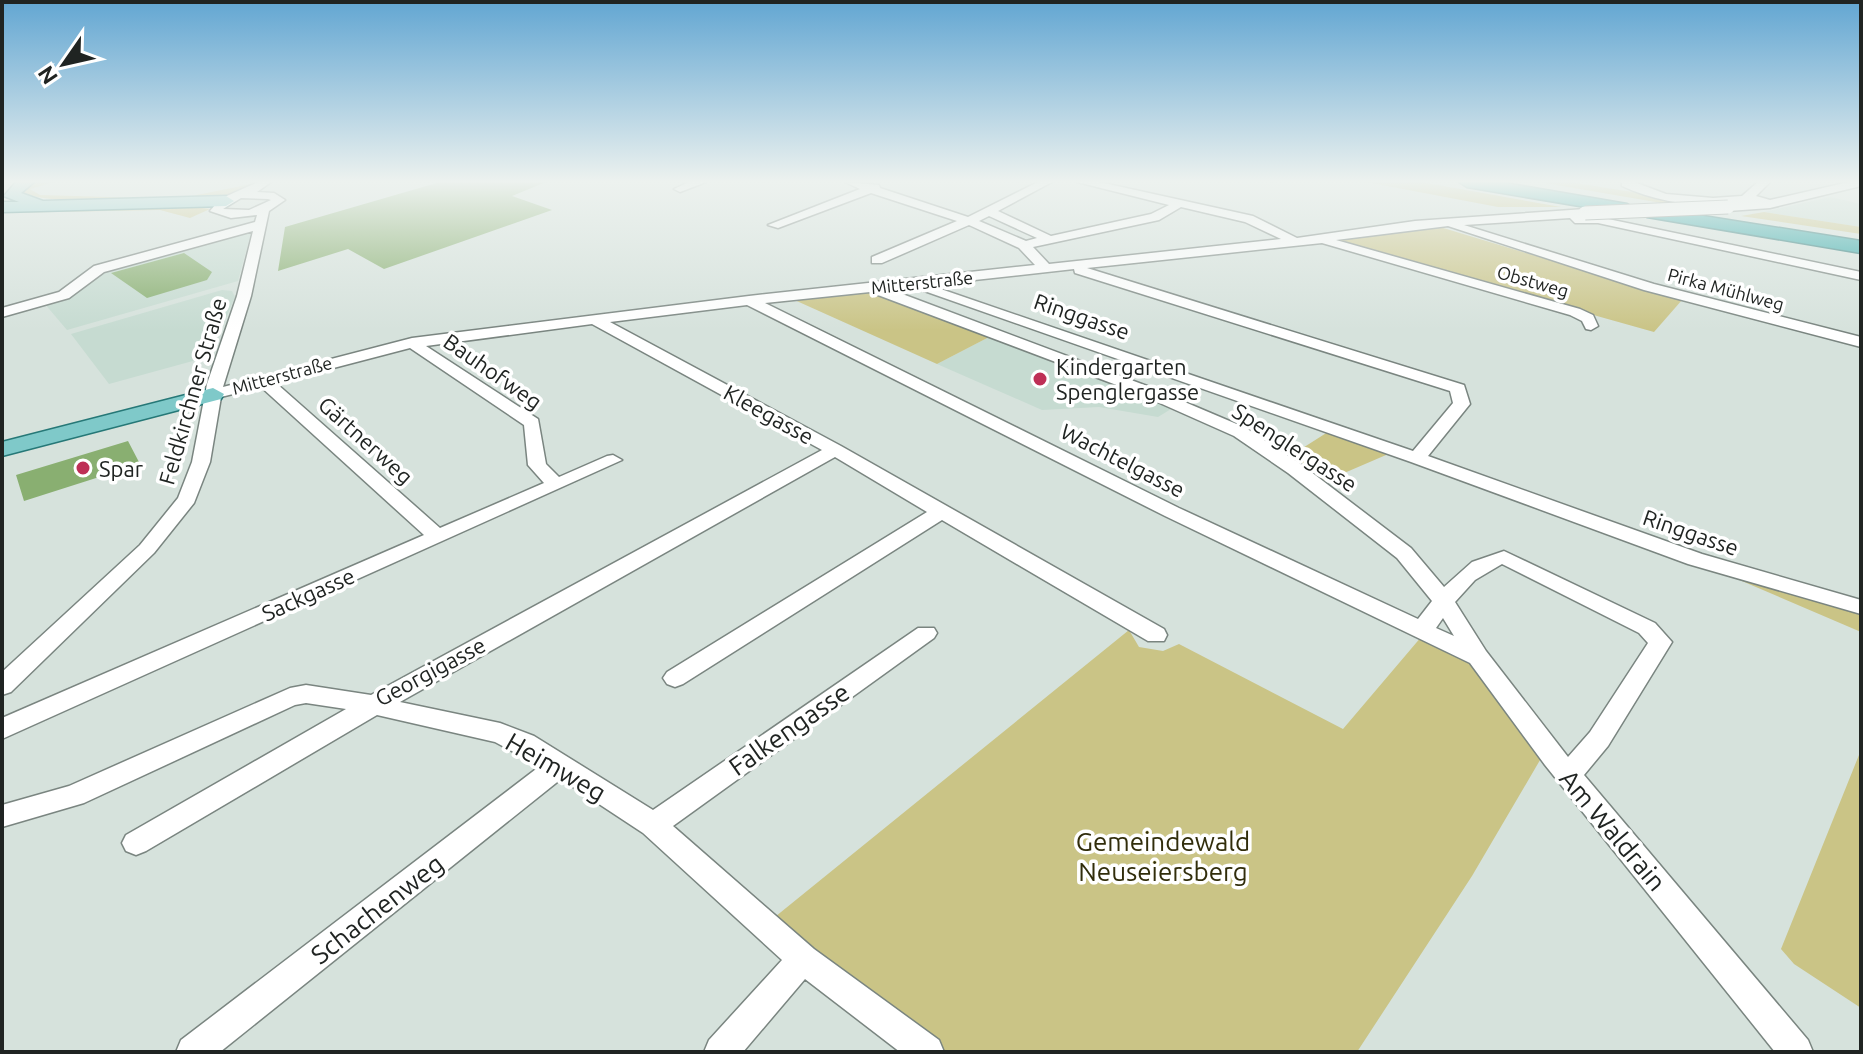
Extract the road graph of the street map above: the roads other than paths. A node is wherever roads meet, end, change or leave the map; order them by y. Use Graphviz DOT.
graph roads {
  1 [pos="217,231"];
  2 [pos="258,231"];
  3 [pos="945,231"];
  4 [pos="995,231"];
  5 [pos="1031,231"];
  6 [pos="1090,231"];
  7 [pos="1274,231"];
  8 [pos="1382,231"];
  9 [pos="1468,231"];
  10 [pos="1654,231"];
  11 [pos="1773,231"];
  12 [pos="1806,231"];
  13 [pos="1320,239"];
  14 [pos="1050,240"];
  15 [pos="1861,240"];
  16 [pos="1296,242"];
  17 [pos="1024,245"];
  18 [pos="1861,247"];
  19 [pos="877,260"];
  20 [pos="1070,267"];
  21 [pos="1046,269"];
  22 [pos="1861,276"];
  23 [pos="912,283"];
  24 [pos="871,287"];
  25 [pos="749,300"];
  26 [pos="2,313"];
  27 [pos="595,320"];
  28 [pos="1591,326"];
  29 [pos="1861,342"];
  30 [pos="412,343"];
  31 [pos="262,379"];
  32 [pos="213,394"];
  33 [pos="2,449"];
  34 [pos="835,450"];
  35 [pos="1417,458"];
  36 [pos="613,460"];
  37 [pos="556,484"];
  38 [pos="942,511"];
  39 [pos="438,537"];
  40 [pos="1443,600"];
  41 [pos="1861,607"];
  42 [pos="1422,631"];
  43 [pos="926,633"];
  44 [pos="1156,635"];
  45 [pos="1478,657"];
  46 [pos="675,678"];
  47 [pos="2,686"];
  48 [pos="374,705"];
  49 [pos="2,729"];
  50 [pos="560,765"];
  51 [pos="1568,775"];
  52 [pos="2,816"];
  53 [pos="653,825"];
  54 [pos="136,843"];
  55 [pos="803,959"];
  56 [pos="193,1052"];
  57 [pos="721,1052"];
  58 [pos="927,1052"];
  59 [pos="1796,1052"];
  1 -- 26 [label="street"];
  2 -- 32 [label="street, Feldkirchner Straße"];
  3 -- 19 [label="street"];
  4 -- 17 [label="street"];
  5 -- 14 [label="street"];
  6 -- 14 [label="street"];
  7 -- 16 [label="street"];
  8 -- 13 [label="street, Mitterstraße"];
  9 -- 29 [label="street, Pirka Mühlweg"];
  10 -- 22 [label="street"];
  11 -- 18 [label="highway"];
  12 -- 15 [label="highway"];
  13 -- 16 [label="street, Mitterstraße"];
  13 -- 28 [label="street, Obstweg"];
  14 -- 17 [label="street"];
  16 -- 20 [label="street, Mitterstraße"];
  17 -- 21 [label="street"];
  20 -- 21 [label="street, Mitterstraße"];
  20 -- 35 [label="street, Ringgasse"];
  21 -- 23 [label="street, Mitterstraße"];
  23 -- 24 [label="street, Mitterstraße"];
  23 -- 35 [label="street, Ringgasse"];
  24 -- 25 [label="street, Mitterstraße"];
  24 -- 40 [label="street, Spenglergasse"];
  25 -- 27 [label="street, Mitterstraße"];
  25 -- 42 [label="street, Wachtelgasse"];
  27 -- 30 [label="street, Mitterstraße"];
  27 -- 34 [label="street, Kleegasse"];
  30 -- 31 [label="street, Mitterstraße"];
  30 -- 37 [label="street, Bauhofweg"];
  31 -- 32 [label="street, Mitterstraße"];
  31 -- 39 [label="street, Gärtnerweg"];
  32 -- 33 [label="main road, Mitterstraße"];
  32 -- 47 [label="street, Feldkirchner Straße"];
  34 -- 38 [label="street, Kleegasse"];
  34 -- 48 [label="street, Georgigasse"];
  35 -- 41 [label="street, Ringgasse"];
  36 -- 37 [label="street, Sackgasse"];
  37 -- 39 [label="street, Sackgasse"];
  38 -- 44 [label="street, Kleegasse"];
  38 -- 46 [label="street"];
  39 -- 49 [label="street, Sackgasse"];
  40 -- 42 [label="street"];
  40 -- 45 [label="street, Am Waldrain"];
  40 -- 51 [label="street"];
  42 -- 45 [label="street, Wachtelgasse"];
  43 -- 53 [label="street, Falkengasse"];
  45 -- 51 [label="street, Am Waldrain"];
  48 -- 50 [label="street, Heimweg"];
  48 -- 52 [label="street, Georgigasse"];
  48 -- 54 [label="street"];
  50 -- 53 [label="street, Heimweg"];
  50 -- 56 [label="street, Schachenweg"];
  51 -- 59 [label="street, Am Waldrain"];
  53 -- 55 [label="street, Heimweg"];
  55 -- 57 [label="street"];
  55 -- 58 [label="street, Heimweg"];
}
